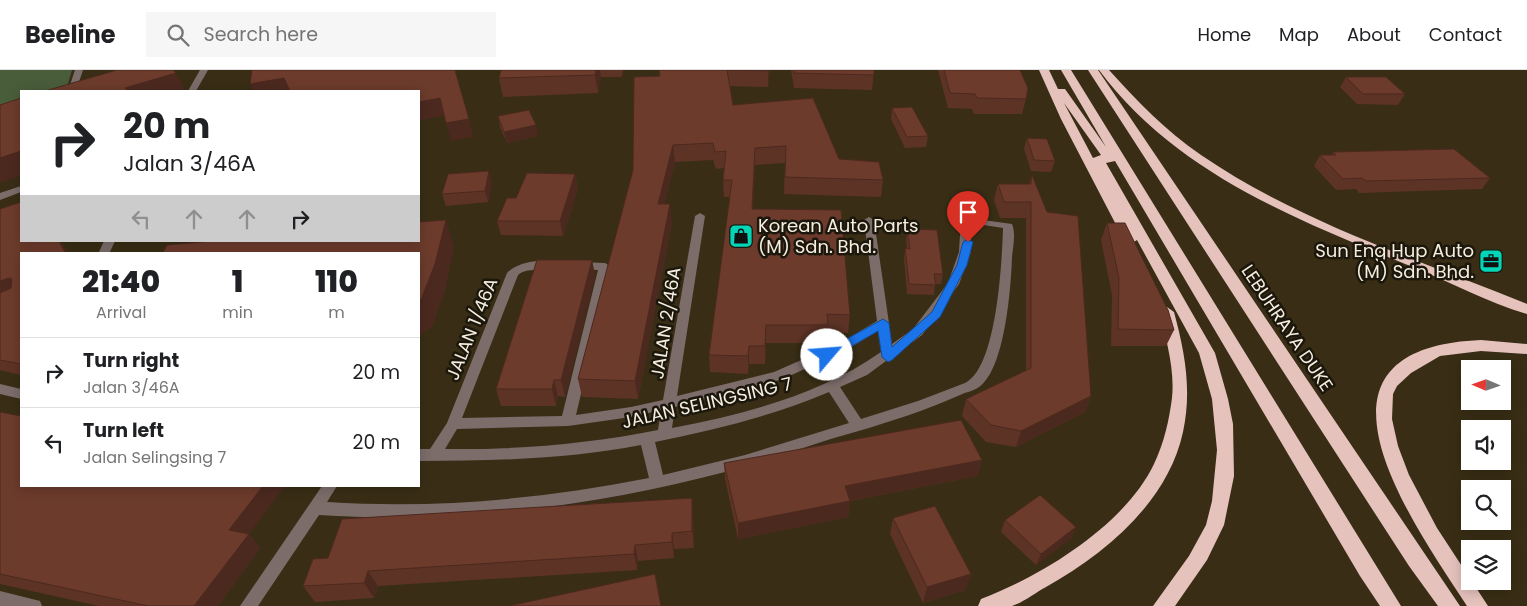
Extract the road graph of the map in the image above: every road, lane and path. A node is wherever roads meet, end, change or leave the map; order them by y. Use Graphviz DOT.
graph roads {
  1 [pos="79,70"];
  2 [pos="204,70"];
  3 [pos="1066,70"];
  4 [pos="1093,70"];
  5 [pos="1104,70"];
  6 [pos="1049,74"];
  7 [pos="72,90"];
  8 [pos="193,90"];
  9 [pos="20,189"];
  10 [pos="0,197"];
  11 [pos="700,216"];
  12 [pos="870,220"];
  13 [pos="1184,266"];
  14 [pos="1147,272"];
  15 [pos="1160,297"];
  16 [pos="1527,309"];
  17 [pos="883,323"];
  18 [pos="1527,349"];
  19 [pos="888,357"];
  20 [pos="834,387"];
  21 [pos="0,389"];
  22 [pos="20,394"];
  23 [pos="671,401"];
  24 [pos="568,421"];
  25 [pos="453,424"];
  26 [pos="858,426"];
  27 [pos="664,435"];
  28 [pos="647,439"];
  29 [pos="420,454"];
  30 [pos="434,455"];
  31 [pos="657,481"];
  32 [pos="329,487"];
  33 [pos="316,508"];
  34 [pos="0,599"];
  35 [pos="34,606"];
  36 [pos="248,606"];
  37 [pos="988,606"];
  38 [pos="1163,606"];
  39 [pos="1391,606"];
  40 [pos="1450,606"];
  41 [pos="1478,606"];
  1 -- 7 [label="street"];
  2 -- 8 [label="street"];
  3 -- 13 [label="highway"];
  4 -- 40 [label="highway, LEBUHRAYA DUKE"];
  5 -- 16 [label="highway"];
  6 -- 13 [label="highway"];
  6 -- 14 [label="highway"];
  6 -- 38 [label="highway"];
  9 -- 10 [label="street"];
  11 -- 23 [label="street, JALAN 2/46A"];
  12 -- 17 [label="street"];
  13 -- 39 [label="highway"];
  15 -- 37 [label="highway"];
  17 -- 19 [label="street"];
  17 -- 23 [label="street"];
  18 -- 41 [label="highway"];
  19 -- 20 [label="street, JALAN SELINGSING 7"];
  19 -- 26 [label="street, JALAN SELINGSING 7"];
  20 -- 26 [label="street"];
  20 -- 27 [label="street, JALAN SELINGSING 7"];
  21 -- 22 [label="street"];
  23 -- 24 [label="street"];
  23 -- 27 [label="street, JALAN 2/46A"];
  24 -- 25 [label="street"];
  24 -- 25 [label="street, JALAN 1/46A"];
  25 -- 30 [label="street, JALAN 1/46A"];
  26 -- 31 [label="street"];
  27 -- 28 [label="street, JALAN SELINGSING 7"];
  28 -- 30 [label="street, JALAN SELINGSING 7"];
  28 -- 31 [label="street"];
  29 -- 30 [label="street, JALAN SELINGSING 7"];
  31 -- 33 [label="street"];
  32 -- 33 [label="street"];
  33 -- 36 [label="street"];
  34 -- 35 [label="street"];
}
